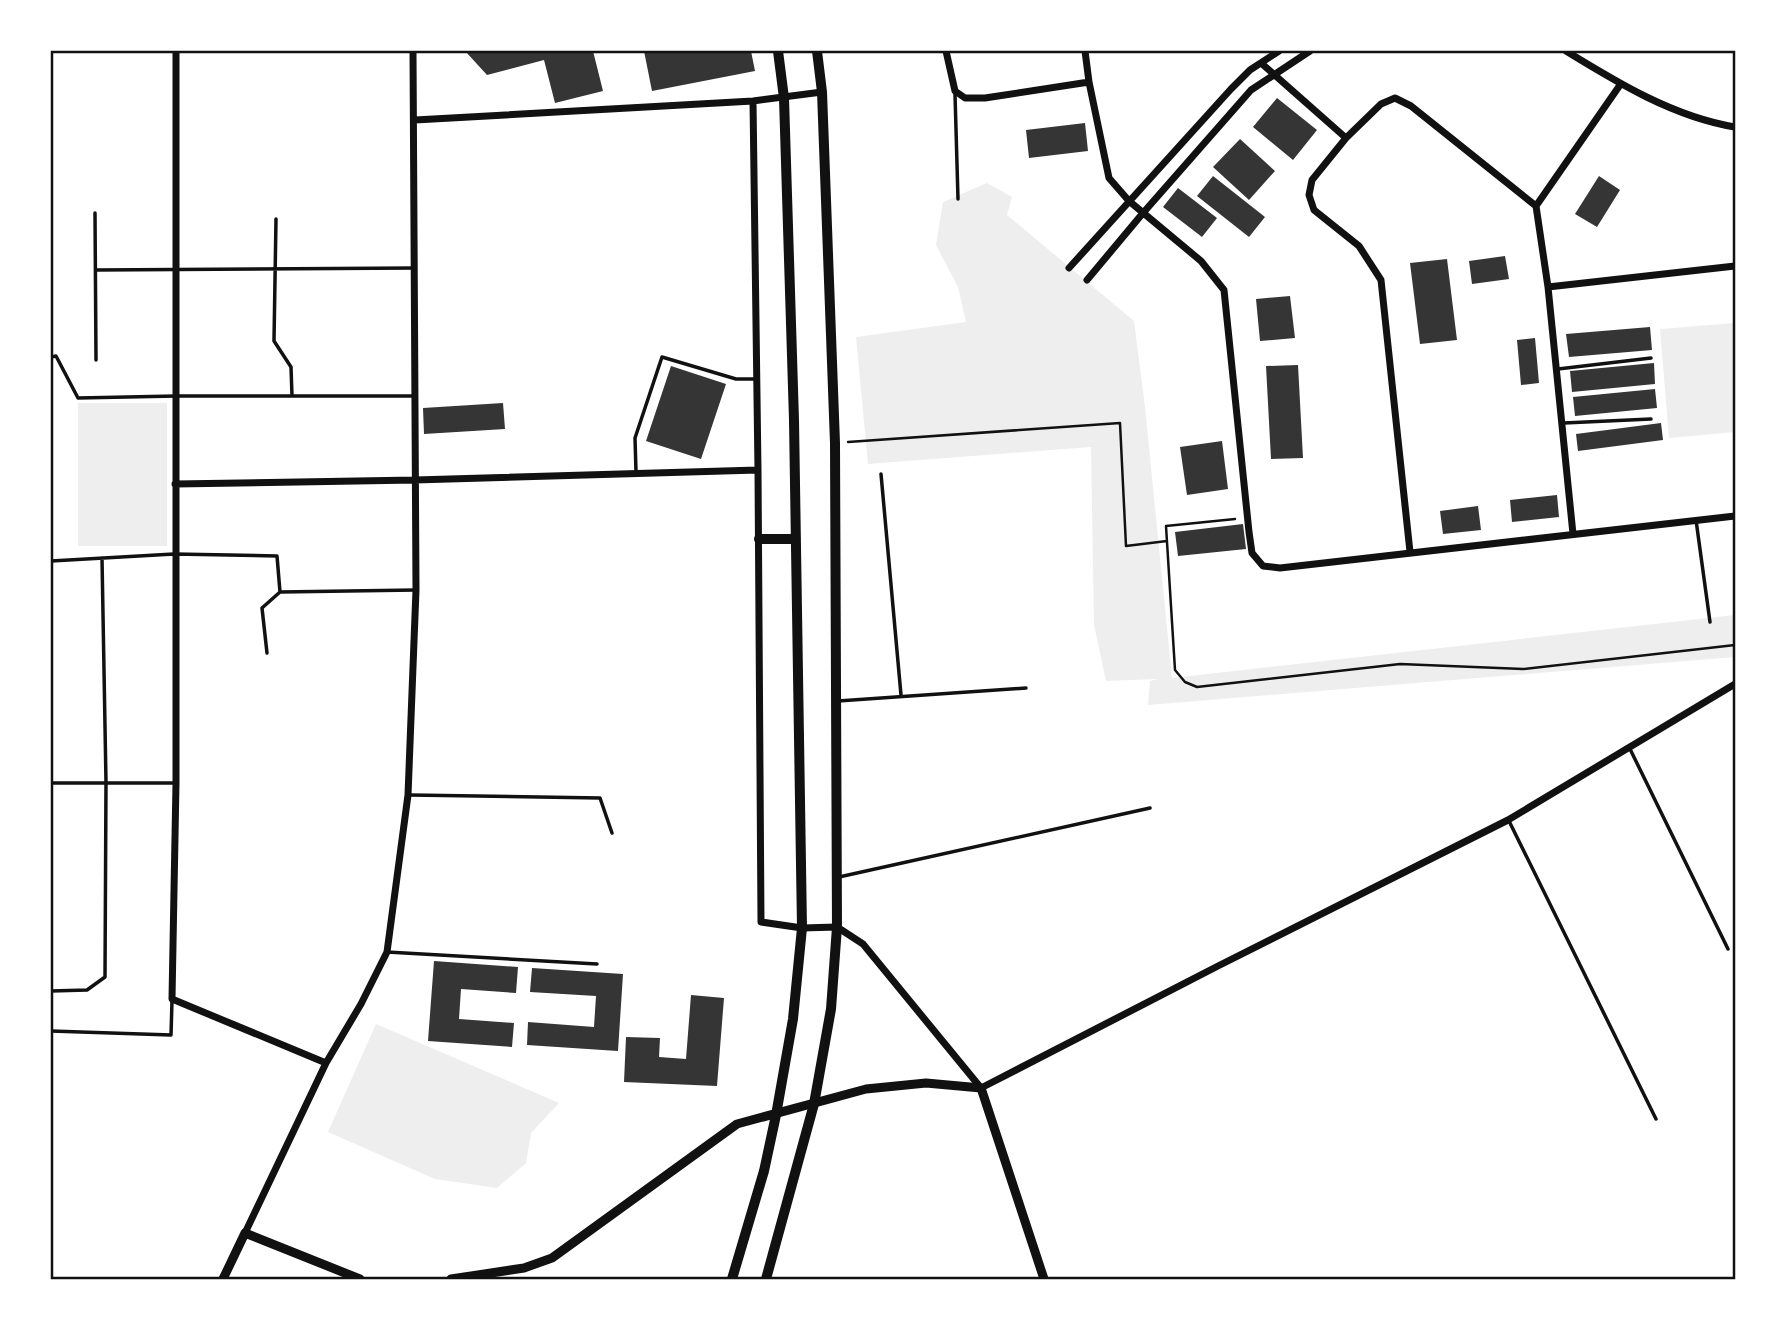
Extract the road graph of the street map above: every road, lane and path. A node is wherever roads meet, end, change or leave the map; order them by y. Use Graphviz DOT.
graph roads {
  1 [pos="176,51"];
  2 [pos="413,51"];
  3 [pos="778,51"];
  4 [pos="817,51"];
  5 [pos="946,51"];
  6 [pos="1084,51"];
  7 [pos="1279,51"];
  8 [pos="1310,51"];
  9 [pos="1566,51"];
  10 [pos="1261,63"];
  11 [pos="1274,75"];
  12 [pos="1089,82"];
  13 [pos="1620,85"];
  14 [pos="955,91"];
  15 [pos="822,92"];
  16 [pos="784,97"];
  17 [pos="753,101"];
  18 [pos="415,120"];
  19 [pos="1735,127"];
  20 [pos="1346,138"];
  21 [pos="958,199"];
  22 [pos="1129,201"];
  23 [pos="1535,206"];
  24 [pos="95,212"];
  25 [pos="1143,213"];
  26 [pos="276,219"];
  27 [pos="1735,266"];
  28 [pos="415,268"];
  29 [pos="1069,268"];
  30 [pos="96,270"];
  31 [pos="274,270"];
  32 [pos="176,271"];
  33 [pos="1087,281"];
  34 [pos="1548,287"];
  35 [pos="51,357"];
  36 [pos="1651,358"];
  37 [pos="96,360"];
  38 [pos="1556,369"];
  39 [pos="757,379"];
  40 [pos="176,396"];
  41 [pos="292,396"];
  42 [pos="415,396"];
  43 [pos="1651,419"];
  44 [pos="1562,424"];
  45 [pos="835,443"];
  46 [pos="758,470"];
  47 [pos="636,474"];
  48 [pos="881,474"];
  49 [pos="415,480"];
  50 [pos="175,484"];
  51 [pos="1735,516"];
  52 [pos="1247,517"];
  53 [pos="1695,520"];
  54 [pos="1573,534"];
  55 [pos="759,539"];
  56 [pos="796,539"];
  57 [pos="1167,541"];
  58 [pos="1410,552"];
  59 [pos="174,554"];
  60 [pos="102,558"];
  61 [pos="51,561"];
  62 [pos="416,590"];
  63 [pos="280,592"];
  64 [pos="1710,622"];
  65 [pos="1735,645"];
  66 [pos="267,653"];
  67 [pos="1735,684"];
  68 [pos="1026,688"];
  69 [pos="901,695"];
  70 [pos="836,701"];
  71 [pos="1630,749"];
  72 [pos="106,782"];
  73 [pos="51,783"];
  74 [pos="176,783"];
  75 [pos="408,795"];
  76 [pos="1150,808"];
  77 [pos="1508,820"];
  78 [pos="612,833"];
  79 [pos="837,878"];
  80 [pos="838,927"];
  81 [pos="802,928"];
  82 [pos="1728,949"];
  83 [pos="387,952"];
  84 [pos="597,964"];
  85 [pos="51,991"];
  86 [pos="172,999"];
  87 [pos="51,1031"];
  88 [pos="326,1063"];
  89 [pos="981,1088"];
  90 [pos="814,1104"];
  91 [pos="776,1115"];
  92 [pos="1656,1119"];
  93 [pos="245,1233"];
  94 [pos="223,1279"];
  95 [pos="360,1279"];
  96 [pos="451,1279"];
  97 [pos="732,1279"];
  98 [pos="766,1279"];
  99 [pos="1044,1279"];
  1 -- 32 [label="street"];
  2 -- 18 [label="street"];
  3 -- 16 [label="main road"];
  4 -- 15 [label="main road"];
  5 -- 14 [label="street"];
  6 -- 12 [label="street"];
  7 -- 10 [label="street"];
  8 -- 11 [label="street"];
  9 -- 13 [label="street"];
  10 -- 11 [label="street"];
  10 -- 22 [label="street"];
  11 -- 20 [label="street"];
  11 -- 25 [label="street"];
  12 -- 14 [label="street"];
  12 -- 22 [label="street"];
  13 -- 19 [label="street"];
  13 -- 23 [label="street"];
  14 -- 21 [label="lane"];
  15 -- 16 [label="street"];
  15 -- 45 [label="main road"];
  16 -- 17 [label="street"];
  16 -- 56 [label="main road"];
  17 -- 18 [label="street"];
  17 -- 39 [label="street"];
  18 -- 28 [label="street"];
  20 -- 23 [label="street"];
  20 -- 58 [label="street"];
  22 -- 25 [label="street"];
  22 -- 29 [label="street"];
  23 -- 34 [label="street"];
  24 -- 30 [label="lane"];
  25 -- 33 [label="street"];
  25 -- 52 [label="street"];
  26 -- 31 [label="lane"];
  27 -- 34 [label="street"];
  28 -- 31 [label="lane"];
  28 -- 42 [label="street"];
  30 -- 32 [label="lane"];
  30 -- 37 [label="lane"];
  31 -- 32 [label="lane"];
  31 -- 41 [label="lane"];
  32 -- 40 [label="street"];
  34 -- 38 [label="street"];
  35 -- 40 [label="lane"];
  36 -- 38 [label="lane"];
  38 -- 44 [label="street"];
  39 -- 46 [label="street"];
  39 -- 47 [label="lane"];
  40 -- 41 [label="lane"];
  40 -- 50 [label="street"];
  41 -- 42 [label="lane"];
  42 -- 49 [label="street"];
  43 -- 44 [label="lane"];
  44 -- 54 [label="street"];
  45 -- 57 [label="path"];
  45 -- 70 [label="main road"];
  46 -- 47 [label="street"];
  46 -- 55 [label="street"];
  47 -- 49 [label="street"];
  48 -- 69 [label="lane"];
  49 -- 50 [label="street"];
  49 -- 62 [label="street"];
  50 -- 59 [label="street"];
  51 -- 53 [label="street"];
  52 -- 57 [label="path"];
  52 -- 58 [label="street"];
  53 -- 54 [label="street"];
  53 -- 64 [label="lane"];
  54 -- 58 [label="street"];
  55 -- 56 [label="main road"];
  55 -- 81 [label="street"];
  56 -- 81 [label="main road"];
  57 -- 65 [label="path"];
  59 -- 60 [label="lane"];
  59 -- 63 [label="lane"];
  59 -- 74 [label="street"];
  60 -- 61 [label="lane"];
  60 -- 72 [label="lane"];
  62 -- 63 [label="lane"];
  62 -- 75 [label="street"];
  63 -- 66 [label="lane"];
  67 -- 71 [label="street"];
  68 -- 69 [label="lane"];
  69 -- 70 [label="lane"];
  70 -- 79 [label="main road"];
  71 -- 77 [label="street"];
  71 -- 82 [label="lane"];
  72 -- 73 [label="lane"];
  72 -- 74 [label="lane"];
  72 -- 85 [label="lane"];
  74 -- 86 [label="street"];
  75 -- 78 [label="lane"];
  75 -- 83 [label="street"];
  76 -- 79 [label="lane"];
  77 -- 89 [label="street"];
  77 -- 92 [label="lane"];
  79 -- 80 [label="main road"];
  80 -- 81 [label="street"];
  80 -- 89 [label="street"];
  80 -- 90 [label="main road"];
  81 -- 91 [label="main road"];
  83 -- 84 [label="lane"];
  83 -- 88 [label="street"];
  86 -- 87 [label="lane"];
  86 -- 88 [label="street"];
  88 -- 93 [label="street"];
  89 -- 90 [label="street"];
  89 -- 99 [label="street"];
  90 -- 91 [label="street"];
  90 -- 98 [label="main road"];
  91 -- 96 [label="street"];
  91 -- 97 [label="main road"];
  93 -- 94 [label="street"];
  93 -- 95 [label="street"];
}
